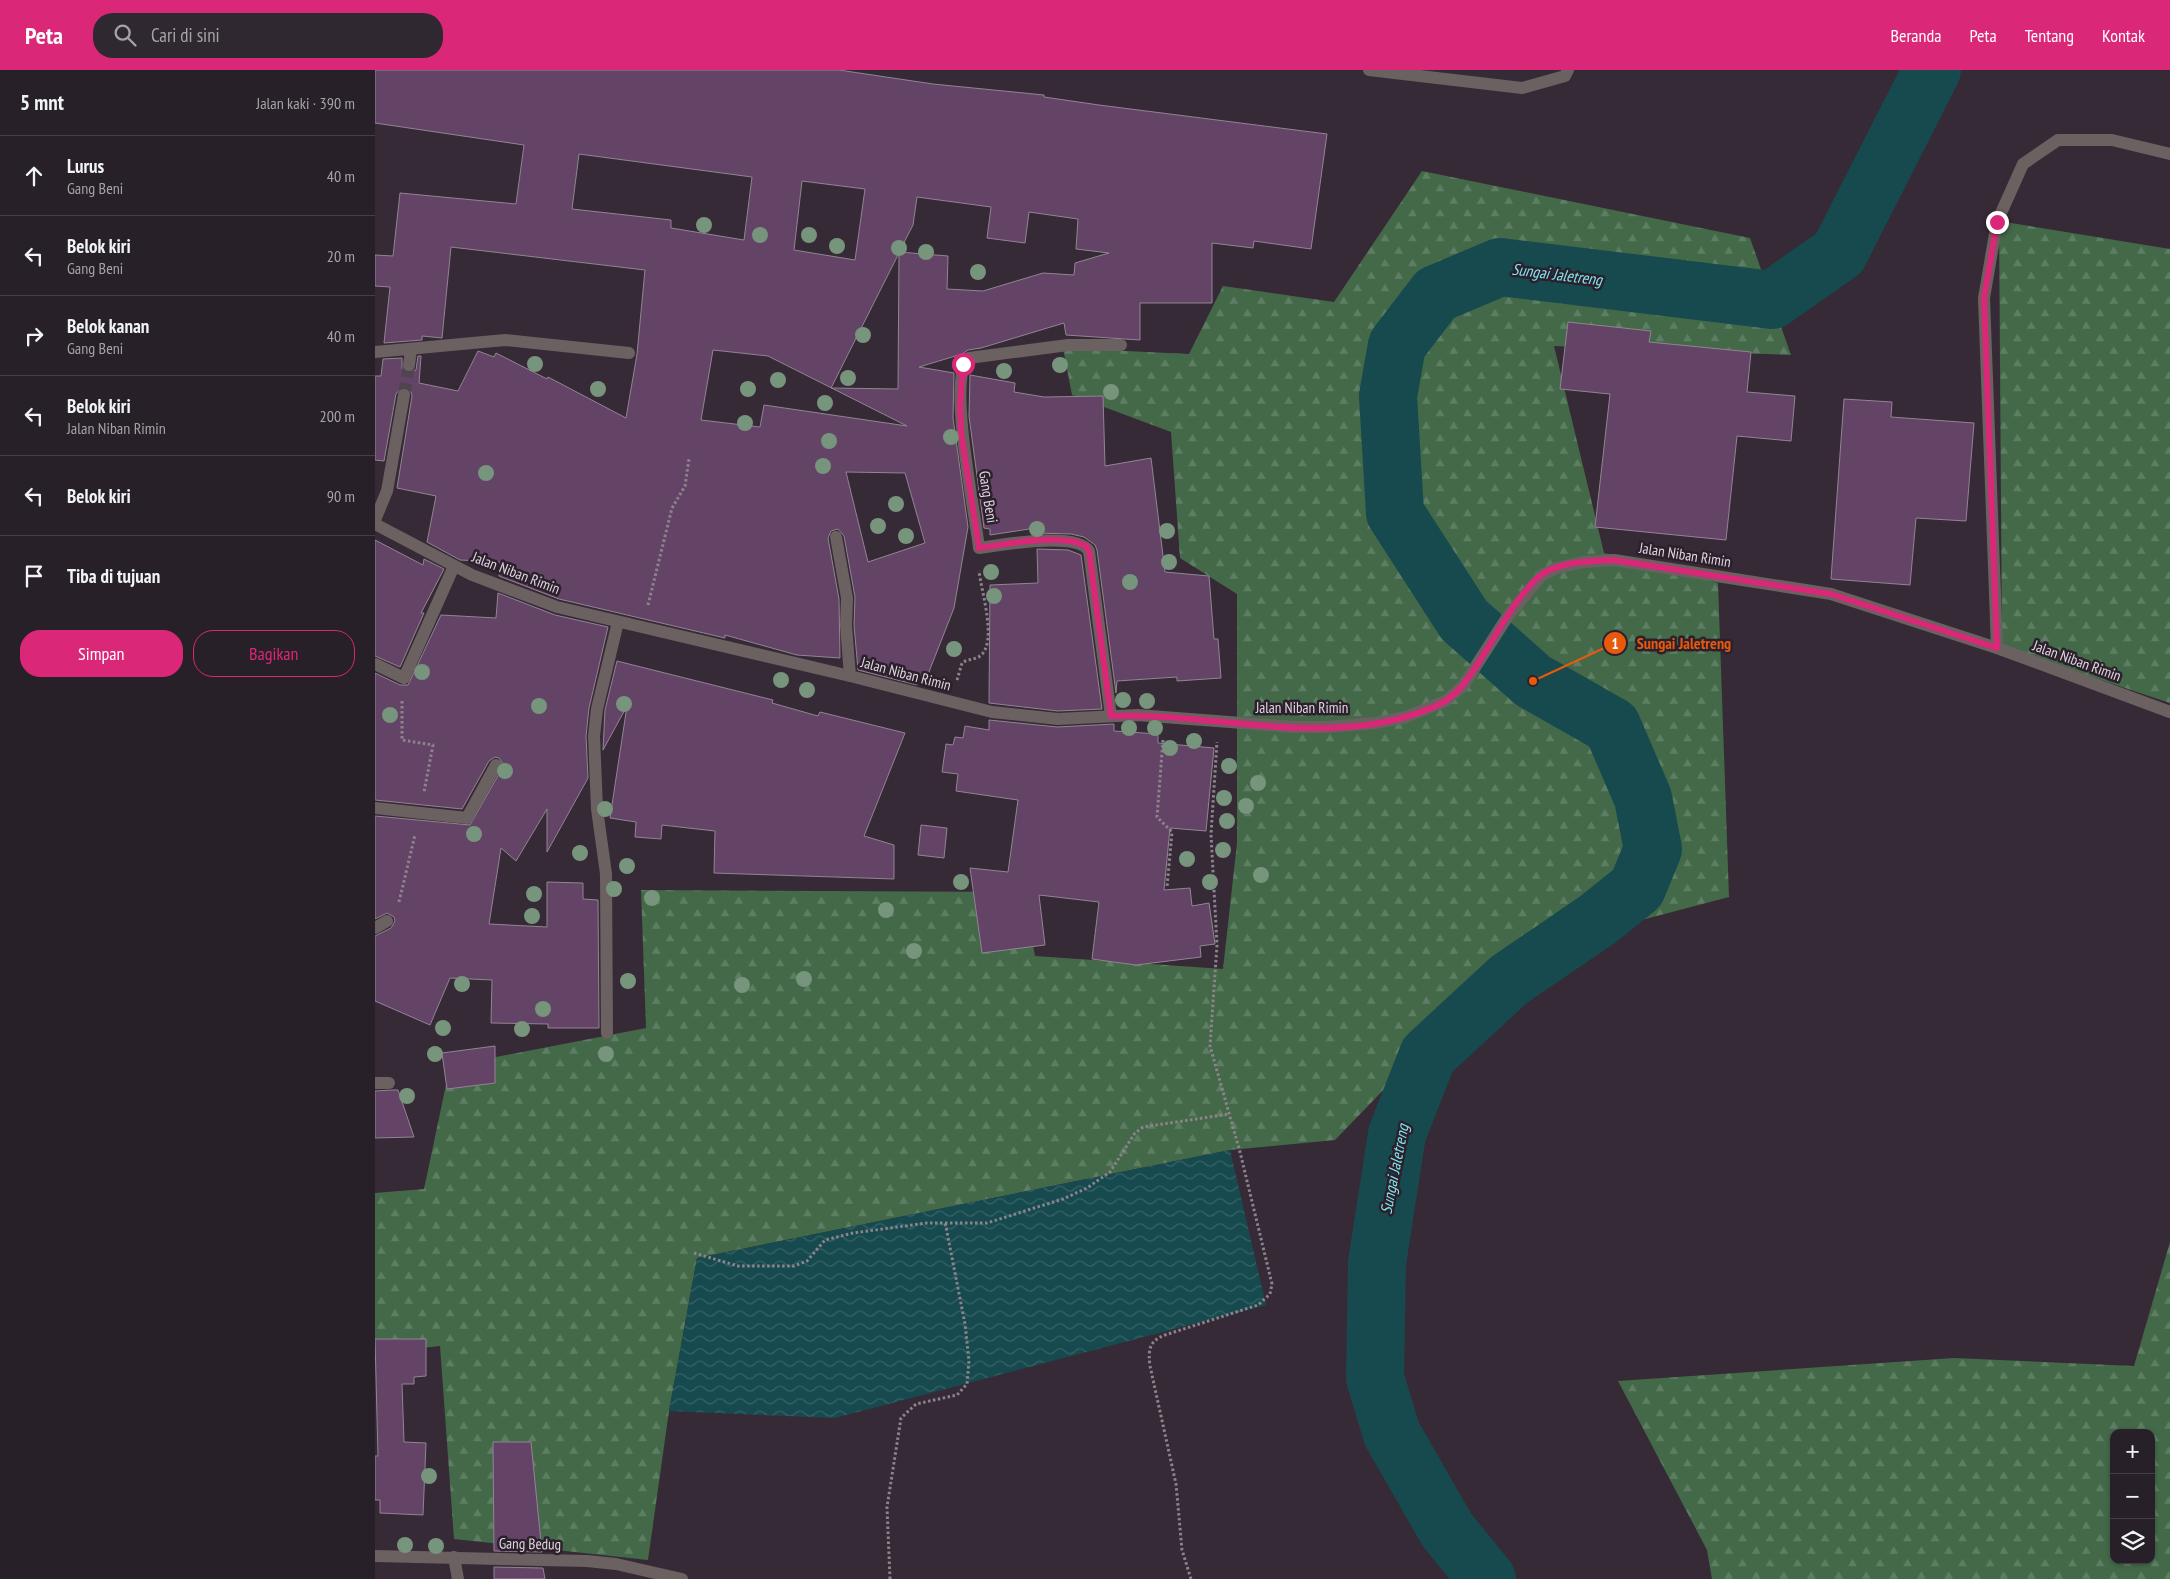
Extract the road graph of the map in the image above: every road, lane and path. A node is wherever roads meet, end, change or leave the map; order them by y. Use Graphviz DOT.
graph roads {
  1 [pos="1369,70"];
  2 [pos="1568,70"];
  3 [pos="2170,154"];
  4 [pos="1121,345"];
  5 [pos="411,350"];
  6 [pos="375,352"];
  7 [pos="629,353"];
  8 [pos="409,364"];
  9 [pos="404,395"];
  10 [pos="689,459"];
  11 [pos="375,522"];
  12 [pos="836,537"];
  13 [pos="979,548"];
  14 [pos="454,566"];
  15 [pos="619,622"];
  16 [pos="643,628"];
  17 [pos="1997,648"];
  18 [pos="375,664"];
  19 [pos="850,676"];
  20 [pos="404,678"];
  21 [pos="951,703"];
  22 [pos="2170,712"];
  23 [pos="1111,716"];
  24 [pos="1165,716"];
  25 [pos="1218,721"];
  26 [pos="496,765"];
  27 [pos="375,808"];
  28 [pos="420,813"];
  29 [pos="1167,887"];
  30 [pos="387,921"];
  31 [pos="375,928"];
  32 [pos="607,1033"];
  33 [pos="389,1082"];
  34 [pos="375,1083"];
  35 [pos="1229,1114"];
  36 [pos="945,1222"];
  37 [pos="694,1253"];
  38 [pos="375,1556"];
  39 [pos="454,1557"];
  40 [pos="458,1579"];
  41 [pos="682,1579"];
  42 [pos="889,1579"];
  43 [pos="1191,1579"];
  1 -- 2 [label="street"];
  3 -- 17 [label="street"];
  4 -- 13 [label="street, Gang Beni"];
  5 -- 6 [label="street"];
  5 -- 7 [label="street"];
  5 -- 8 [label="street"];
  9 -- 11 [label="street"];
  10 -- 16 [label="path"];
  11 -- 14 [label="street, Jalan Niban Rimin"];
  12 -- 19 [label="street"];
  13 -- 21 [label="path"];
  13 -- 23 [label="street"];
  14 -- 15 [label="street, Jalan Niban Rimin"];
  14 -- 20 [label="street"];
  15 -- 16 [label="street, Jalan Niban Rimin"];
  15 -- 32 [label="street"];
  16 -- 19 [label="street, Jalan Niban Rimin"];
  17 -- 22 [label="street, Jalan Niban Rimin"];
  17 -- 25 [label="street, Jalan Niban Rimin"];
  18 -- 20 [label="street"];
  19 -- 21 [label="street, Jalan Niban Rimin"];
  20 -- 28 [label="path"];
  21 -- 23 [label="street, Jalan Niban Rimin"];
  23 -- 24 [label="street, Jalan Niban Rimin"];
  24 -- 25 [label="street, Jalan Niban Rimin"];
  24 -- 29 [label="path"];
  25 -- 35 [label="path"];
  26 -- 28 [label="street"];
  27 -- 28 [label="street"];
  28 -- 30 [label="path"];
  30 -- 31 [label="street"];
  33 -- 34 [label="street"];
  35 -- 36 [label="path"];
  35 -- 43 [label="path"];
  36 -- 37 [label="path"];
  36 -- 42 [label="path"];
  38 -- 39 [label="street, Gang Bedug"];
  39 -- 40 [label="street"];
  39 -- 41 [label="street, Gang Bedug"];
}
